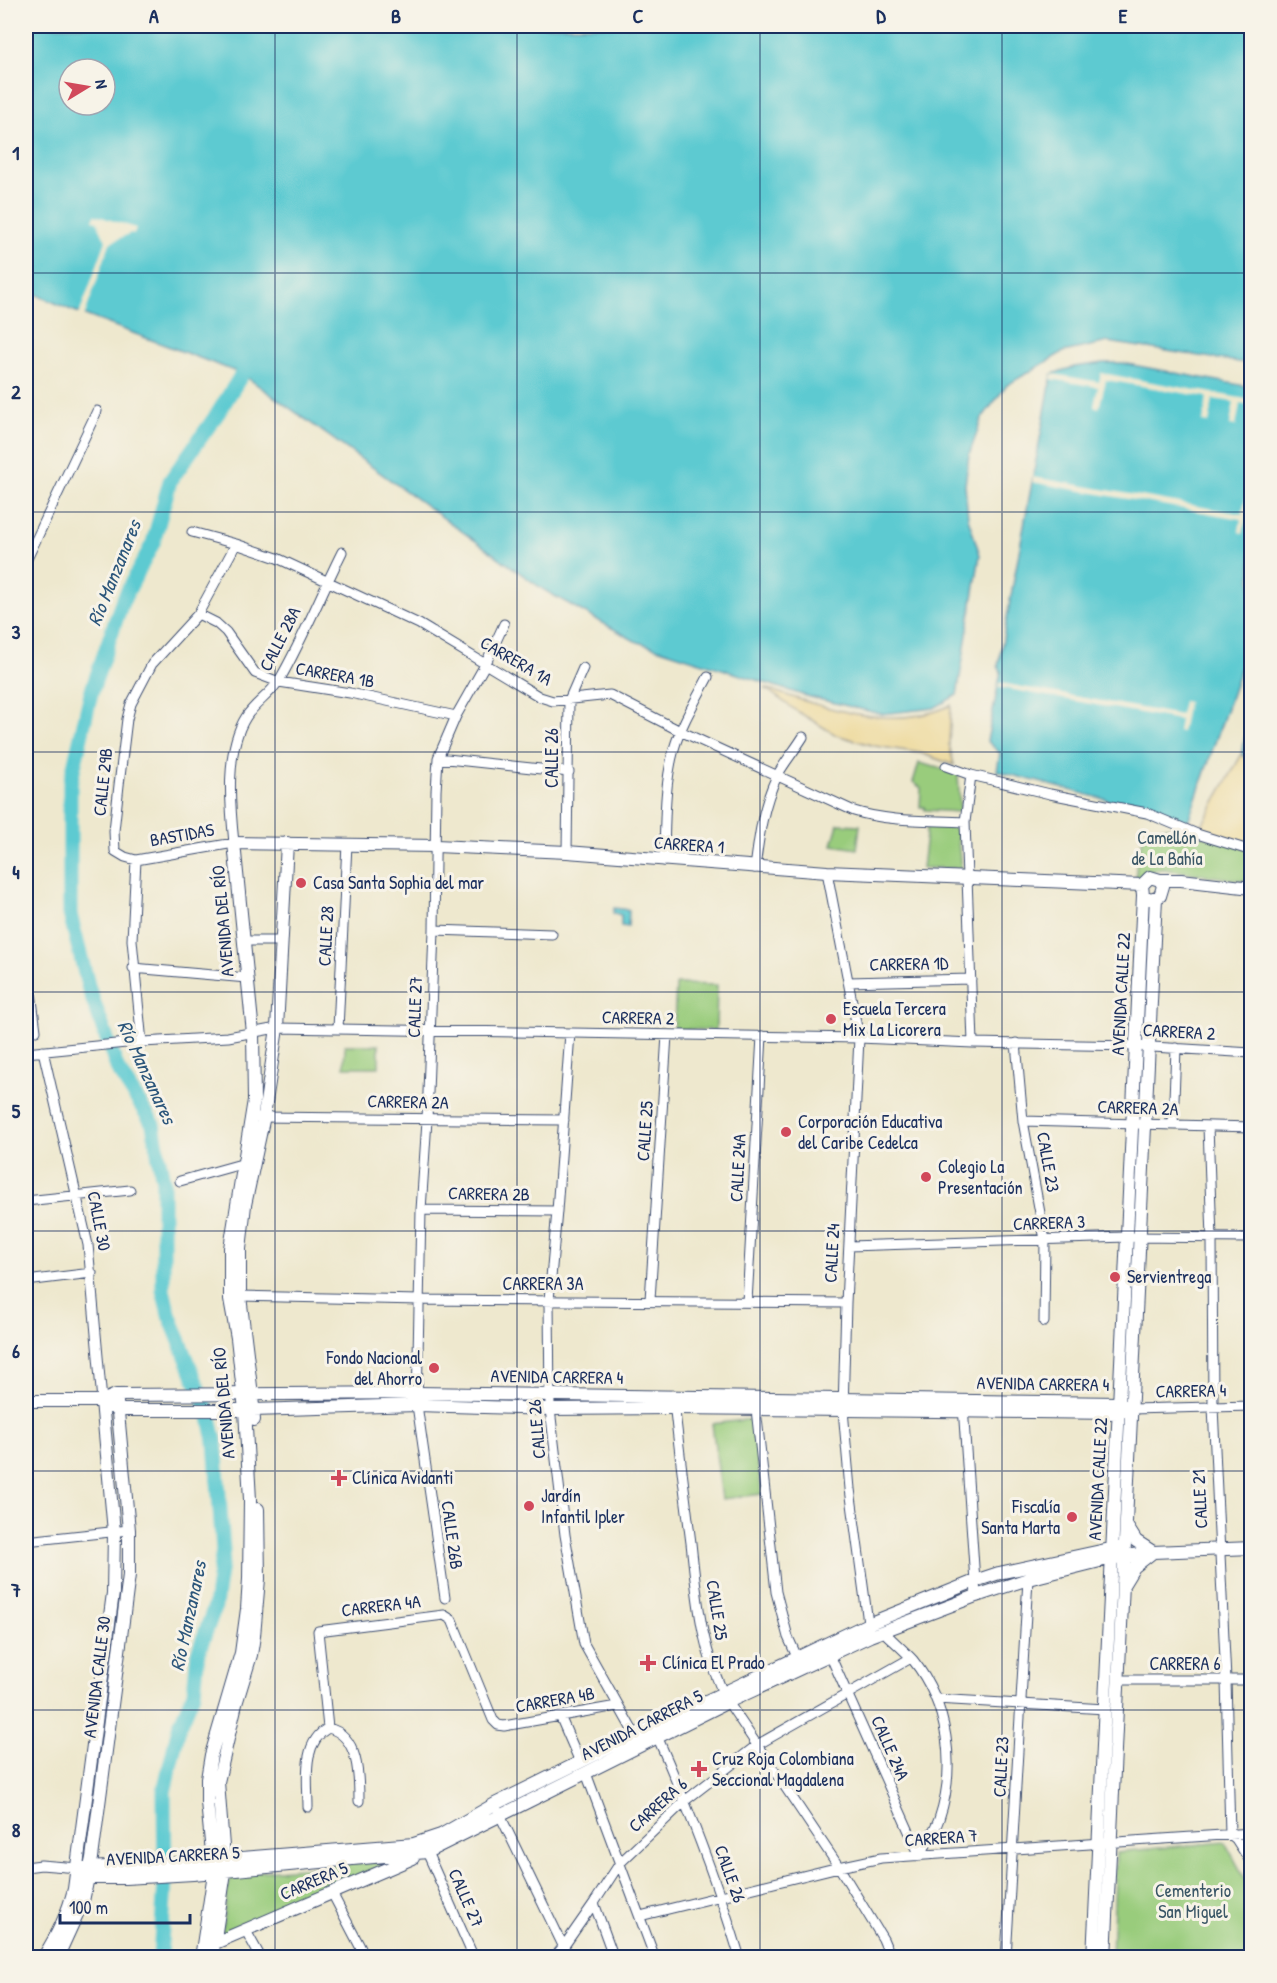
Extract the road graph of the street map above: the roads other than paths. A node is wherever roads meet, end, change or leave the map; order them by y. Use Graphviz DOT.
graph roads {
  1 [pos="97,411"];
  2 [pos="192,532"];
  3 [pos="236,544"];
  4 [pos="342,552"];
  5 [pos="26,561"];
  6 [pos="328,581"];
  7 [pos="198,614"];
  8 [pos="504,624"];
  9 [pos="486,663"];
  10 [pos="583,668"];
  11 [pos="708,677"];
  12 [pos="279,682"];
  13 [pos="568,700"];
  14 [pos="456,716"];
  15 [pos="680,731"];
  16 [pos="803,736"];
  17 [pos="438,758"];
  18 [pos="946,766"];
  19 [pos="569,772"];
  20 [pos="971,775"];
  21 [pos="777,776"];
  22 [pos="965,822"];
  23 [pos="234,843"];
  24 [pos="287,843"];
  25 [pos="347,844"];
  26 [pos="436,846"];
  27 [pos="1251,851"];
  28 [pos="567,852"];
  29 [pos="136,860"];
  30 [pos="663,861"];
  31 [pos="755,867"];
  32 [pos="827,872"];
  33 [pos="967,877"];
  34 [pos="1160,880"];
  35 [pos="1251,888"];
  36 [pos="1147,893"];
  37 [pos="434,930"];
  38 [pos="552,934"];
  39 [pos="244,941"];
  40 [pos="281,941"];
  41 [pos="26,953"];
  42 [pos="133,968"];
  43 [pos="247,978"];
  44 [pos="971,979"];
  45 [pos="848,982"];
  46 [pos="277,1028"];
  47 [pos="338,1029"];
  48 [pos="430,1030"];
  49 [pos="36,1031"];
  50 [pos="253,1033"];
  51 [pos="570,1033"];
  52 [pos="667,1035"];
  53 [pos="762,1036"];
  54 [pos="859,1038"];
  55 [pos="142,1042"];
  56 [pos="973,1043"];
  57 [pos="1016,1043"];
  58 [pos="1142,1047"];
  59 [pos="1176,1048"];
  60 [pos="43,1051"];
  61 [pos="26,1053"];
  62 [pos="1251,1053"];
  63 [pos="258,1117"];
  64 [pos="427,1120"];
  65 [pos="564,1120"];
  66 [pos="1023,1121"];
  67 [pos="1139,1124"];
  68 [pos="1173,1125"];
  69 [pos="1208,1126"];
  70 [pos="1251,1127"];
  71 [pos="245,1163"];
  72 [pos="180,1181"];
  73 [pos="130,1190"];
  74 [pos="78,1196"];
  75 [pos="26,1201"];
  76 [pos="421,1210"];
  77 [pos="557,1211"];
  78 [pos="1133,1237"];
  79 [pos="1212,1238"];
  80 [pos="1251,1238"];
  81 [pos="1045,1240"];
  82 [pos="849,1246"];
  83 [pos="92,1273"];
  84 [pos="26,1281"];
  85 [pos="240,1296"];
  86 [pos="420,1300"];
  87 [pos="549,1300"];
  88 [pos="650,1300"];
  89 [pos="747,1302"];
  90 [pos="846,1302"];
  91 [pos="1044,1322"];
  92 [pos="116,1395"];
  93 [pos="248,1395"];
  94 [pos="550,1395"];
  95 [pos="417,1399"];
  96 [pos="26,1401"];
  97 [pos="102,1401"];
  98 [pos="674,1402"];
  99 [pos="843,1404"];
  100 [pos="963,1406"];
  101 [pos="1251,1406"];
  102 [pos="1213,1407"];
  103 [pos="756,1408"];
  104 [pos="1123,1408"];
  105 [pos="550,1409"];
  106 [pos="117,1410"];
  107 [pos="136,1410"];
  108 [pos="249,1410"];
  109 [pos="120,1434"];
  110 [pos="1120,1522"];
  111 [pos="129,1530"];
  112 [pos="114,1532"];
  113 [pos="26,1541"];
  114 [pos="1251,1548"];
  115 [pos="1219,1549"];
  116 [pos="1118,1552"];
  117 [pos="1153,1552"];
  118 [pos="1086,1559"];
  119 [pos="1028,1579"];
  120 [pos="975,1581"];
  121 [pos="1117,1585"];
  122 [pos="976,1596"];
  123 [pos="445,1598"];
  124 [pos="869,1630"];
  125 [pos="883,1631"];
  126 [pos="830,1655"];
  127 [pos="797,1657"];
  128 [pos="911,1658"];
  129 [pos="1118,1680"];
  130 [pos="1226,1680"];
  131 [pos="1251,1680"];
  132 [pos="848,1693"];
  133 [pos="726,1697"];
  134 [pos="936,1699"];
  135 [pos="1021,1704"];
  136 [pos="617,1706"];
  137 [pos="1105,1709"];
  138 [pos="560,1716"];
  139 [pos="498,1725"];
  140 [pos="328,1728"];
  141 [pos="635,1735"];
  142 [pos="657,1736"];
  143 [pos="757,1745"];
  144 [pos="583,1768"];
  145 [pos="686,1800"];
  146 [pos="359,1801"];
  147 [pos="308,1807"];
  148 [pos="497,1809"];
  149 [pos="1251,1833"];
  150 [pos="1230,1834"];
  151 [pos="1104,1843"];
  152 [pos="93,1848"];
  153 [pos="1012,1850"];
  154 [pos="427,1852"];
  155 [pos="920,1856"];
  156 [pos="219,1859"];
  157 [pos="620,1863"];
  158 [pos="1251,1864"];
  159 [pos="26,1867"];
  160 [pos="839,1867"];
  161 [pos="192,1869"];
  162 [pos="220,1872"];
  163 [pos="83,1873"];
  164 [pos="111,1873"];
  165 [pos="332,1893"];
  166 [pos="722,1897"];
  167 [pos="83,1901"];
  168 [pos="594,1903"];
  169 [pos="640,1916"];
  170 [pos="245,1929"];
  171 [pos="215,1943"];
  172 [pos="564,1946"];
  173 [pos="890,1954"];
  174 [pos="43,1958"];
  175 [pos="57,1958"];
  176 [pos="201,1958"];
  177 [pos="212,1958"];
  178 [pos="261,1958"];
  179 [pos="366,1958"];
  180 [pos="474,1958"];
  181 [pos="554,1958"];
  182 [pos="569,1958"];
  183 [pos="615,1958"];
  184 [pos="655,1958"];
  185 [pos="740,1958"];
  186 [pos="879,1958"];
  187 [pos="1006,1958"];
  188 [pos="1094,1958"];
  189 [pos="1105,1958"];
  1 -- 5 [label="street"];
  2 -- 3 [label="street, CARRERA 1A"];
  3 -- 6 [label="street, CARRERA 1A"];
  3 -- 7 [label="street, CALLE 29B"];
  4 -- 6 [label="street, CALLE 28A"];
  6 -- 9 [label="street, CARRERA 1A"];
  6 -- 12 [label="street, CALLE 28A"];
  7 -- 12 [label="street, CARRERA 1B"];
  7 -- 29 [label="street, CALLE 29B"];
  8 -- 9 [label="street, CALLE 27"];
  9 -- 13 [label="street, CARRERA 1A"];
  9 -- 14 [label="street, CALLE 27"];
  10 -- 13 [label="street, CALLE 26"];
  11 -- 15 [label="street"];
  12 -- 14 [label="street, CARRERA 1B"];
  12 -- 23 [label="street, CALLE 28A"];
  13 -- 15 [label="street, CARRERA 1A"];
  13 -- 19 [label="street, CALLE 26"];
  14 -- 17 [label="street, CALLE 27"];
  15 -- 21 [label="street, CARRERA 1A"];
  15 -- 30 [label="street"];
  16 -- 21 [label="street"];
  17 -- 19 [label="street"];
  17 -- 26 [label="street, CALLE 27"];
  18 -- 20 [label="street"];
  19 -- 28 [label="street, CALLE 26"];
  20 -- 22 [label="street"];
  20 -- 27 [label="street"];
  21 -- 22 [label="street, CARRERA 1A"];
  21 -- 31 [label="street"];
  22 -- 33 [label="street"];
  23 -- 24 [label="street, CARRERA 1"];
  23 -- 29 [label="street, BASTIDAS"];
  23 -- 39 [label="street, AVENIDA DEL RÍO"];
  24 -- 25 [label="street, CARRERA 1"];
  24 -- 40 [label="street, AVENIDA DEL RÍO"];
  25 -- 26 [label="street, CARRERA 1"];
  25 -- 47 [label="street, CALLE 28"];
  26 -- 28 [label="street, CARRERA 1"];
  26 -- 37 [label="street, CALLE 27"];
  28 -- 30 [label="street, CARRERA 1"];
  29 -- 42 [label="street"];
  30 -- 31 [label="street, CARRERA 1"];
  31 -- 32 [label="street, CARRERA 1"];
  32 -- 33 [label="street, CARRERA 1"];
  32 -- 45 [label="street, CALLE 24"];
  33 -- 36 [label="street, CARRERA 1"];
  33 -- 44 [label="street"];
  34 -- 35 [label="street"];
  34 -- 36 [label="street, CARRERA 1"];
  34 -- 36 [label="street, AVENIDA CALLE 22"];
  36 -- 58 [label="street, AVENIDA CALLE 22"];
  37 -- 38 [label="street"];
  37 -- 48 [label="street, CALLE 27"];
  39 -- 40 [label="street"];
  39 -- 43 [label="street, AVENIDA DEL RÍO"];
  40 -- 46 [label="street, AVENIDA DEL RÍO"];
  41 -- 49 [label="street"];
  42 -- 43 [label="street"];
  42 -- 55 [label="street"];
  43 -- 50 [label="street, AVENIDA DEL RÍO"];
  44 -- 45 [label="street, CARRERA 1D"];
  44 -- 56 [label="street"];
  45 -- 54 [label="street, CALLE 24"];
  46 -- 47 [label="street, CARRERA 2"];
  46 -- 50 [label="street, CARRERA 2"];
  46 -- 63 [label="street, AVENIDA DEL RÍO"];
  47 -- 48 [label="street, CARRERA 2"];
  48 -- 51 [label="street, CARRERA 2"];
  48 -- 64 [label="street, CALLE 27"];
  50 -- 55 [label="street, CARRERA 2"];
  50 -- 63 [label="street, AVENIDA DEL RÍO"];
  51 -- 52 [label="street, CARRERA 2"];
  51 -- 65 [label="street, CALLE 26"];
  52 -- 53 [label="street, CARRERA 2"];
  52 -- 88 [label="street, CALLE 25"];
  53 -- 54 [label="street, CARRERA 2"];
  53 -- 89 [label="street, CALLE 24A"];
  54 -- 56 [label="street, CARRERA 2"];
  54 -- 82 [label="street, CALLE 24"];
  55 -- 60 [label="street, CARRERA 2"];
  56 -- 57 [label="street, CARRERA 2"];
  57 -- 58 [label="street, CARRERA 2"];
  57 -- 66 [label="street, CALLE 23"];
  58 -- 59 [label="street, CARRERA 2"];
  58 -- 67 [label="street, AVENIDA CALLE 22"];
  59 -- 62 [label="street, CARRERA 2"];
  59 -- 68 [label="street"];
  60 -- 61 [label="street, CARRERA 2"];
  60 -- 74 [label="street, CALLE 30"];
  63 -- 64 [label="street, CARRERA 2A"];
  63 -- 71 [label="street, AVENIDA DEL RÍO"];
  63 -- 85 [label="street, AVENIDA DEL RÍO"];
  64 -- 65 [label="street, CARRERA 2A"];
  64 -- 76 [label="street, CALLE 27"];
  65 -- 77 [label="street, CALLE 26"];
  66 -- 67 [label="street, CARRERA 2A"];
  66 -- 81 [label="street, CALLE 23"];
  67 -- 68 [label="street, CARRERA 2A"];
  67 -- 78 [label="street, AVENIDA CALLE 22"];
  68 -- 69 [label="street, CARRERA 2A"];
  69 -- 70 [label="street, CARRERA 2A"];
  69 -- 79 [label="street, CALLE 21"];
  71 -- 72 [label="street"];
  71 -- 93 [label="street, AVENIDA DEL RÍO"];
  73 -- 74 [label="street"];
  74 -- 75 [label="street"];
  74 -- 83 [label="street, CALLE 30"];
  76 -- 77 [label="street, CARRERA 2B"];
  76 -- 86 [label="street, CALLE 27"];
  77 -- 87 [label="street, CALLE 26"];
  78 -- 79 [label="street, CARRERA 3"];
  78 -- 81 [label="street, CARRERA 3"];
  78 -- 104 [label="street, AVENIDA CALLE 22"];
  79 -- 80 [label="street, CARRERA 3"];
  79 -- 102 [label="street, CALLE 21"];
  81 -- 82 [label="street, CARRERA 3"];
  81 -- 91 [label="street, CALLE 23"];
  82 -- 90 [label="street, CALLE 24"];
  83 -- 84 [label="street"];
  83 -- 97 [label="street, CALLE 30"];
  85 -- 86 [label="street, CARRERA 3A"];
  85 -- 93 [label="street, AVENIDA DEL RÍO"];
  86 -- 87 [label="street, CARRERA 3A"];
  86 -- 95 [label="street, CALLE 27"];
  87 -- 88 [label="street, CARRERA 3A"];
  87 -- 94 [label="street, CALLE 26"];
  88 -- 89 [label="street, CARRERA 3A"];
  89 -- 90 [label="street, CARRERA 3A"];
  90 -- 99 [label="street, CALLE 24"];
  92 -- 93 [label="street, AVENIDA CARRERA 4"];
  92 -- 97 [label="street, AVENIDA CARRERA 4"];
  92 -- 106 [label="street, AVENIDA CALLE 30"];
  93 -- 95 [label="street, AVENIDA CARRERA 4"];
  93 -- 108 [label="street, AVENIDA DEL RÍO"];
  94 -- 95 [label="street, AVENIDA CARRERA 4"];
  94 -- 98 [label="street, AVENIDA CARRERA 4"];
  94 -- 105 [label="street, CALLE 26"];
  95 -- 105 [label="street, AVENIDA CARRERA 4"];
  95 -- 108 [label="street, AVENIDA CARRERA 4"];
  95 -- 123 [label="street, CALLE 26B"];
  96 -- 97 [label="street, AVENIDA CARRERA 4"];
  97 -- 106 [label="street"];
  97 -- 112 [label="street, AVENIDA CALLE 30"];
  98 -- 99 [label="street, AVENIDA CARRERA 4"];
  98 -- 103 [label="street, AVENIDA CARRERA 4"];
  98 -- 105 [label="street, AVENIDA CARRERA 4"];
  98 -- 133 [label="street, CALLE 25"];
  99 -- 100 [label="street, AVENIDA CARRERA 4"];
  99 -- 103 [label="street, AVENIDA CARRERA 4"];
  99 -- 124 [label="street, CALLE 24"];
  100 -- 104 [label="street, AVENIDA CARRERA 4"];
  100 -- 120 [label="street"];
  101 -- 102 [label="street, CARRERA 4"];
  102 -- 104 [label="street, CARRERA 4"];
  102 -- 115 [label="street, CALLE 21"];
  103 -- 127 [label="street"];
  104 -- 110 [label="street, AVENIDA CALLE 22"];
  105 -- 136 [label="street, CALLE 26"];
  106 -- 107 [label="street, AVENIDA CARRERA 4"];
  106 -- 109 [label="street, AVENIDA CALLE 30"];
  107 -- 108 [label="street, AVENIDA CARRERA 4"];
  107 -- 109 [label="street"];
  108 -- 156 [label="street, AVENIDA DEL RÍO"];
  109 -- 111 [label="street, AVENIDA CALLE 30"];
  110 -- 116 [label="street, AVENIDA CALLE 22"];
  110 -- 117 [label="street"];
  110 -- 118 [label="street"];
  111 -- 112 [label="street"];
  111 -- 152 [label="street, AVENIDA CALLE 30"];
  112 -- 113 [label="street"];
  112 -- 163 [label="street, AVENIDA CALLE 30"];
  114 -- 115 [label="street, AVENIDA CARRERA 5"];
  115 -- 117 [label="street, AVENIDA CARRERA 5"];
  115 -- 130 [label="street, CALLE 21"];
  116 -- 117 [label="street, AVENIDA CARRERA 5"];
  116 -- 118 [label="street, AVENIDA CARRERA 5"];
  116 -- 121 [label="street, AVENIDA CALLE 22"];
  117 -- 121 [label="street"];
  118 -- 119 [label="street, AVENIDA CARRERA 5"];
  118 -- 120 [label="street, AVENIDA CARRERA 5"];
  118 -- 121 [label="street"];
  119 -- 122 [label="street, AVENIDA CARRERA 5"];
  119 -- 135 [label="street, CALLE 23"];
  120 -- 122 [label="street"];
  120 -- 124 [label="street, AVENIDA CARRERA 5"];
  121 -- 129 [label="street, AVENIDA CALLE 22"];
  121 -- 137 [label="street, AVENIDA CALLE 22"];
  122 -- 125 [label="street, AVENIDA CARRERA 5"];
  124 -- 125 [label="street, AVENIDA CARRERA 5"];
  124 -- 126 [label="street, AVENIDA CARRERA 5"];
  124 -- 127 [label="street, AVENIDA CARRERA 5"];
  125 -- 128 [label="street"];
  126 -- 132 [label="street, CALLE 24A"];
  126 -- 133 [label="street, AVENIDA CARRERA 5"];
  127 -- 133 [label="street, AVENIDA CARRERA 5"];
  128 -- 132 [label="street, CARRERA 6"];
  128 -- 134 [label="street"];
  129 -- 130 [label="street, CARRERA 6"];
  129 -- 151 [label="street, AVENIDA CALLE 22"];
  130 -- 131 [label="street, CARRERA 6"];
  130 -- 150 [label="street, CALLE 21"];
  132 -- 143 [label="street, CARRERA 6"];
  132 -- 155 [label="street, CALLE 24A"];
  133 -- 141 [label="street, AVENIDA CARRERA 5"];
  133 -- 142 [label="street, AVENIDA CARRERA 5"];
  133 -- 143 [label="street, CALLE 25"];
  134 -- 135 [label="street"];
  134 -- 155 [label="street"];
  135 -- 137 [label="street"];
  135 -- 153 [label="street, CALLE 23"];
  136 -- 138 [label="street, CARRERA 4B"];
  136 -- 141 [label="street, CALLE 26"];
  137 -- 151 [label="street, AVENIDA CALLE 22"];
  138 -- 139 [label="street, CARRERA 4B"];
  138 -- 144 [label="street"];
  139 -- 140 [label="street, CARRERA 4A"];
  140 -- 146 [label="street"];
  140 -- 147 [label="street"];
  141 -- 144 [label="street, AVENIDA CARRERA 5"];
  142 -- 144 [label="street, AVENIDA CARRERA 5"];
  142 -- 145 [label="street, CALLE 26"];
  143 -- 145 [label="street, CARRERA 6"];
  143 -- 160 [label="street, CALLE 25"];
  144 -- 148 [label="street, AVENIDA CARRERA 5"];
  144 -- 157 [label="street"];
  145 -- 157 [label="street, CARRERA 6"];
  145 -- 166 [label="street, CALLE 26"];
  148 -- 154 [label="street, AVENIDA CARRERA 5"];
  148 -- 156 [label="street, AVENIDA CARRERA 5"];
  148 -- 172 [label="street"];
  149 -- 150 [label="street, CARRERA 7"];
  150 -- 151 [label="street, CARRERA 7"];
  150 -- 158 [label="street"];
  151 -- 153 [label="street, CARRERA 7"];
  151 -- 188 [label="street, AVENIDA CALLE 22"];
  151 -- 189 [label="street, AVENIDA CALLE 22"];
  152 -- 163 [label="street, AVENIDA CALLE 30"];
  152 -- 164 [label="street"];
  153 -- 155 [label="street, CARRERA 7"];
  153 -- 187 [label="street, CALLE 23"];
  154 -- 162 [label="street, AVENIDA CARRERA 5"];
  154 -- 165 [label="street, CARRERA 5"];
  154 -- 180 [label="street, CALLE 27"];
  155 -- 160 [label="street, CARRERA 7"];
  156 -- 161 [label="street, AVENIDA CARRERA 5"];
  156 -- 162 [label="street, AVENIDA DEL RÍO"];
  157 -- 168 [label="street, CARRERA 6"];
  157 -- 169 [label="street"];
  159 -- 163 [label="street"];
  160 -- 166 [label="street, CARRERA 7"];
  160 -- 173 [label="street, CALLE 25"];
  161 -- 162 [label="street, AVENIDA CARRERA 5"];
  161 -- 164 [label="street, AVENIDA CARRERA 5"];
  162 -- 171 [label="street, AVENIDA DEL RÍO"];
  162 -- 176 [label="street, AVENIDA DEL RÍO"];
  163 -- 164 [label="street, AVENIDA CARRERA 5"];
  163 -- 167 [label="street, AVENIDA CALLE 30"];
  163 -- 174 [label="street, AVENIDA CALLE 30"];
  164 -- 167 [label="street"];
  165 -- 170 [label="street, CARRERA 5"];
  165 -- 179 [label="street"];
  166 -- 169 [label="street, CARRERA 7"];
  166 -- 185 [label="street, CALLE 26"];
  167 -- 175 [label="street, AVENIDA CALLE 30"];
  168 -- 172 [label="street, CARRERA 6"];
  168 -- 183 [label="street"];
  169 -- 184 [label="street"];
  170 -- 171 [label="street, CARRERA 5"];
  170 -- 178 [label="street"];
  171 -- 177 [label="street, AVENIDA DEL RÍO"];
  172 -- 181 [label="street, CARRERA 6"];
  172 -- 182 [label="street"];
  173 -- 186 [label="street"];
}
